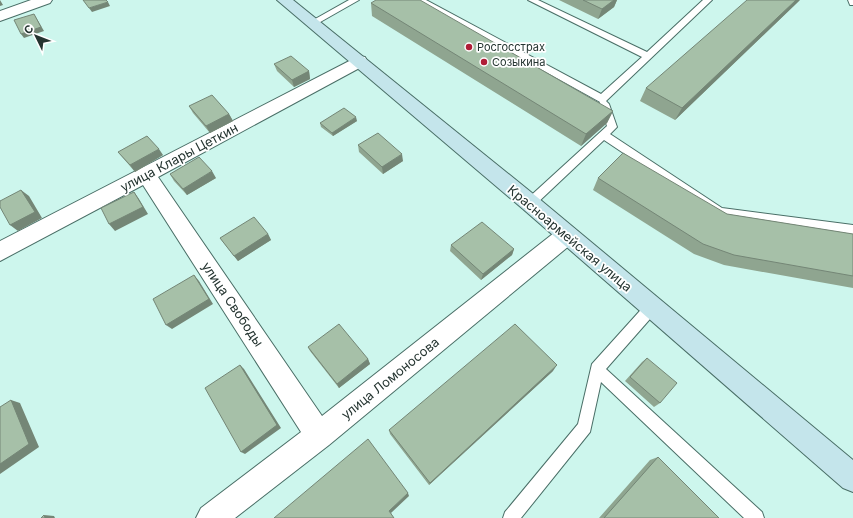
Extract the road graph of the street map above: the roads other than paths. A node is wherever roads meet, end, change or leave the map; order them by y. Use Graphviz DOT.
graph roads {
  1 [pos="45,0"];
  2 [pos="284,0"];
  3 [pos="355,0"];
  4 [pos="420,0"];
  5 [pos="532,0"];
  6 [pos="708,0"];
  7 [pos="852,0"];
  8 [pos="853,3"];
  9 [pos="0,16"];
  10 [pos="312,23"];
  11 [pos="648,56"];
  12 [pos="359,61"];
  13 [pos="602,99"];
  14 [pos="604,135"];
  15 [pos="146,174"];
  16 [pos="530,204"];
  17 [pos="853,230"];
  18 [pos="567,236"];
  19 [pos="0,252"];
  20 [pos="652,307"];
  21 [pos="597,369"];
  22 [pos="319,435"];
  23 [pos="853,478"];
  24 [pos="749,516"];
  25 [pos="211,518"];
  26 [pos="511,518"];
  1 -- 9 [label="street"];
  2 -- 10 [label="street, Красноармейская улица"];
  3 -- 10 [label="lane"];
  4 -- 13 [label="lane"];
  5 -- 11 [label="lane"];
  6 -- 11 [label="lane"];
  7 -- 8 [label="lane"];
  10 -- 12 [label="street, Красноармейская улица"];
  11 -- 13 [label="lane"];
  12 -- 15 [label="street, улица Клары Цеткин"];
  12 -- 16 [label="street, Красноармейская улица"];
  13 -- 14 [label="lane"];
  14 -- 16 [label="lane"];
  14 -- 17 [label="lane"];
  15 -- 19 [label="street, улица Клары Цеткин"];
  15 -- 22 [label="street, улица Свободы"];
  16 -- 18 [label="street, Красноармейская улица"];
  18 -- 20 [label="street, Красноармейская улица"];
  18 -- 22 [label="street, улица Ломоносова"];
  20 -- 21 [label="lane"];
  20 -- 23 [label="street, Красноармейская улица"];
  21 -- 24 [label="lane"];
  21 -- 26 [label="lane"];
  22 -- 25 [label="street, улица Ломоносова"];
}
